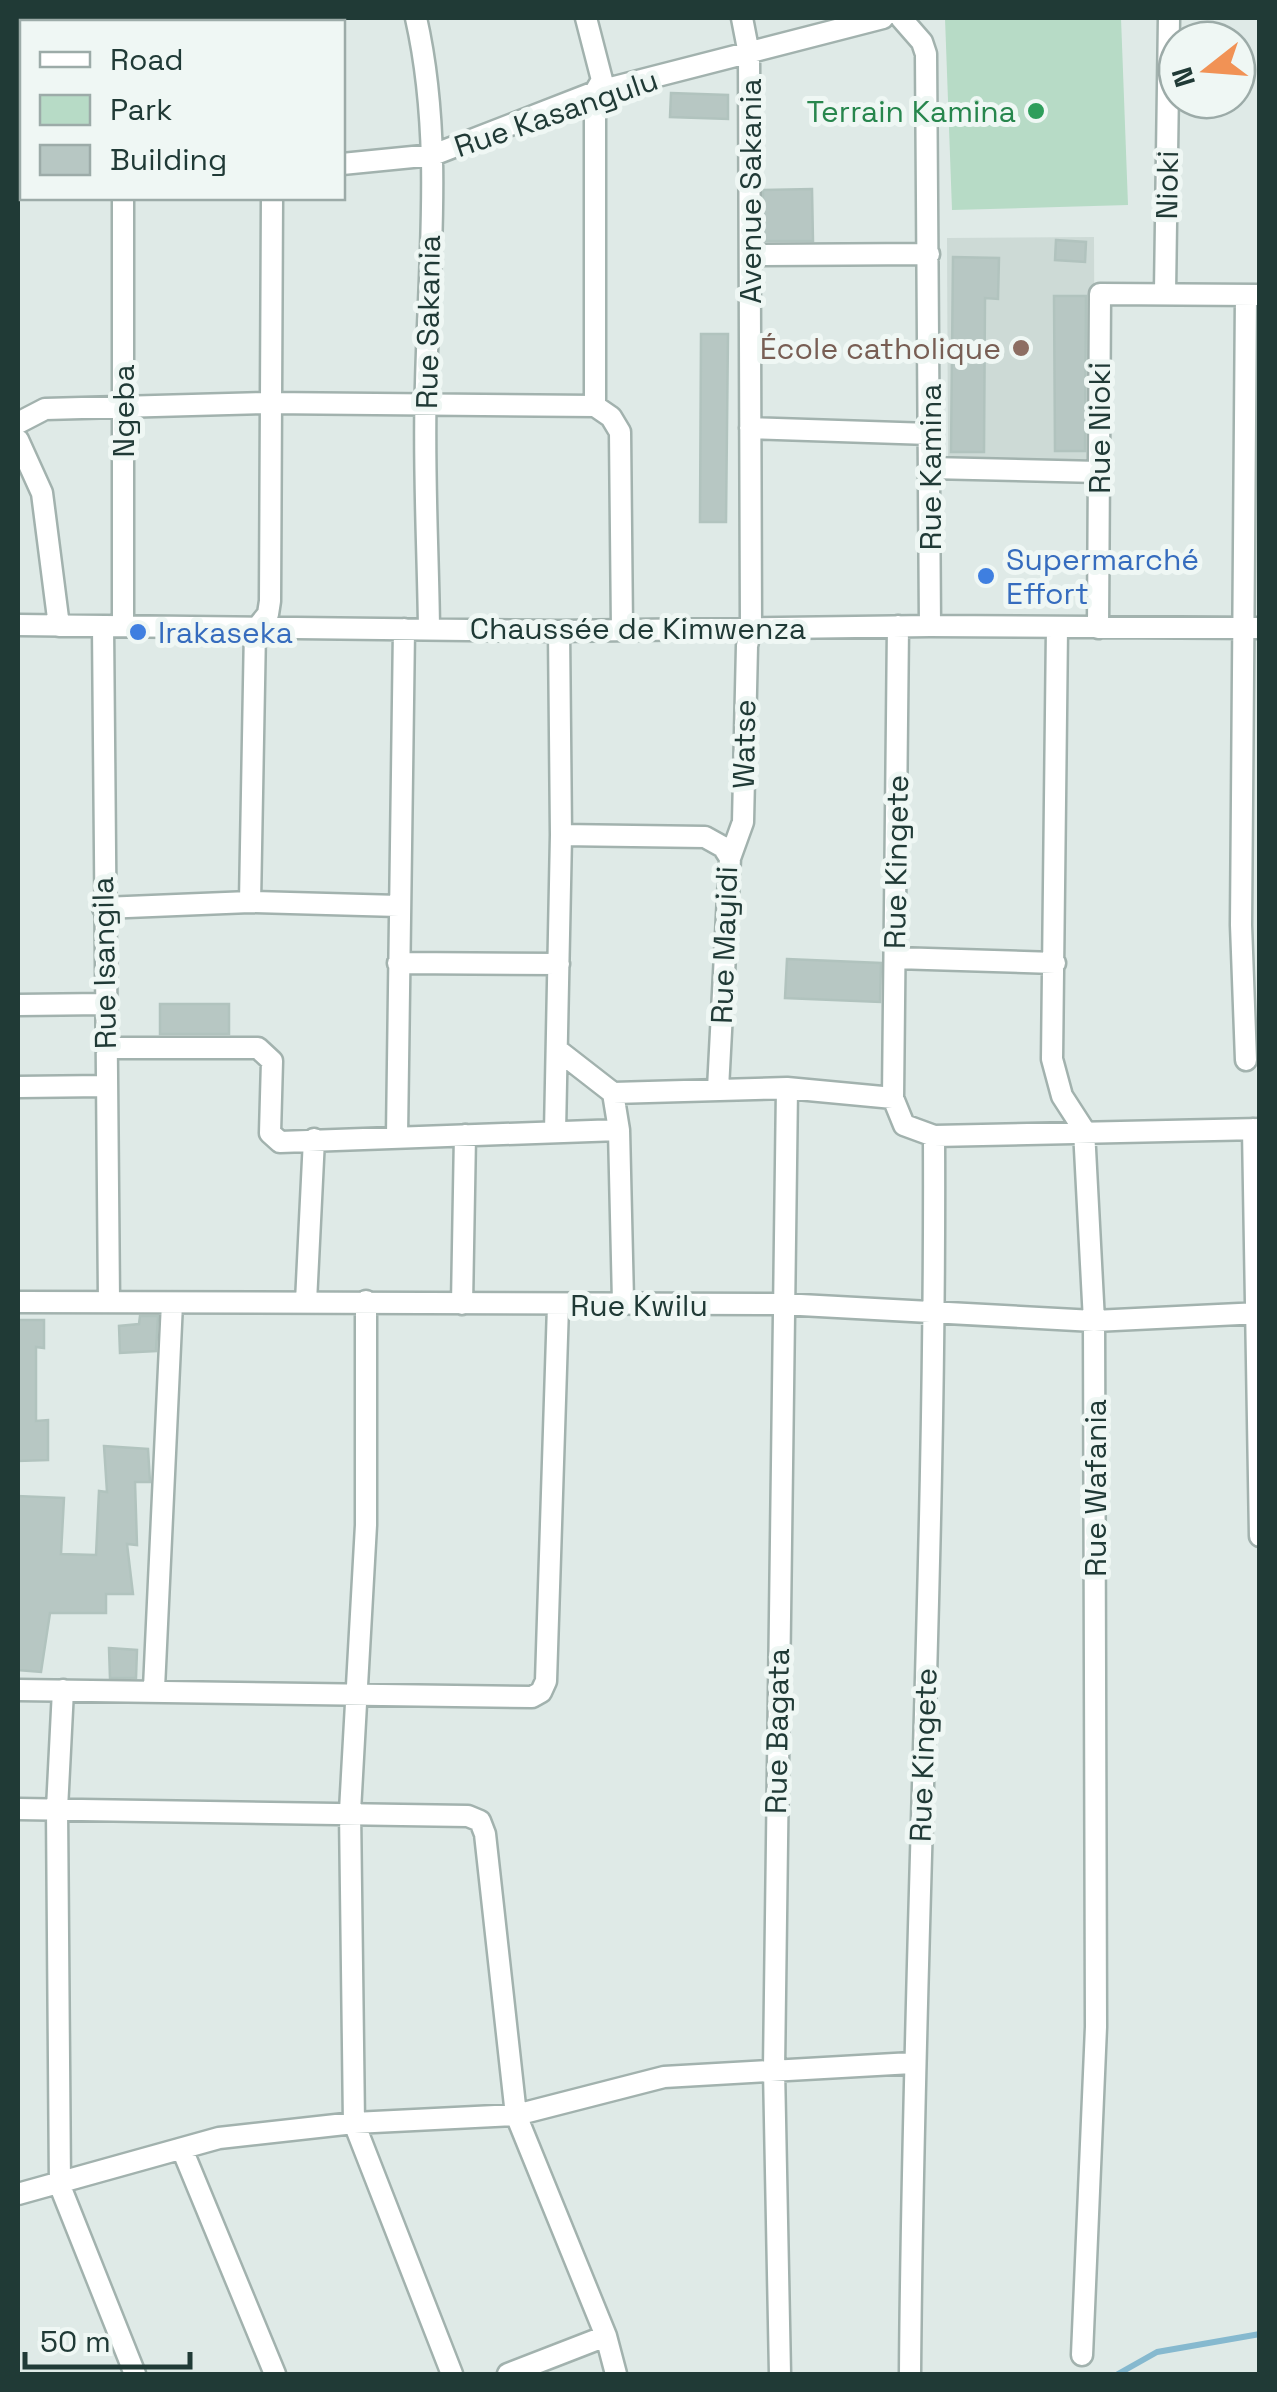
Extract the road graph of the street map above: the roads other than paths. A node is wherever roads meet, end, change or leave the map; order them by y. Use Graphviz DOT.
graph roads {
  1 [pos="416,18"];
  2 [pos="586,18"];
  3 [pos="742,18"];
  4 [pos="884,18"];
  5 [pos="901,18"];
  6 [pos="1169,18"];
  7 [pos="750,54"];
  8 [pos="595,92"];
  9 [pos="432,155"];
  10 [pos="345,164"];
  11 [pos="123,200"];
  12 [pos="272,200"];
  13 [pos="750,254"];
  14 [pos="929,254"];
  15 [pos="1165,292"];
  16 [pos="1253,295"];
  17 [pos="267,403"];
  18 [pos="425,406"];
  19 [pos="594,406"];
  20 [pos="122,408"];
  21 [pos="18,423"];
  22 [pos="750,428"];
  23 [pos="930,434"];
  24 [pos="18,440"];
  25 [pos="930,468"];
  26 [pos="1098,472"];
  27 [pos="18,625"];
  28 [pos="59,626"];
  29 [pos="113,626"];
  30 [pos="898,626"];
  31 [pos="930,626"];
  32 [pos="429,628"];
  33 [pos="751,628"];
  34 [pos="1057,628"];
  35 [pos="1098,628"];
  36 [pos="1253,628"];
  37 [pos="404,629"];
  38 [pos="622,629"];
  39 [pos="254,630"];
  40 [pos="559,631"];
  41 [pos="561,834"];
  42 [pos="730,858"];
  43 [pos="250,902"];
  44 [pos="398,906"];
  45 [pos="104,908"];
  46 [pos="1250,926"];
  47 [pos="895,958"];
  48 [pos="398,963"];
  49 [pos="1055,963"];
  50 [pos="559,964"];
  51 [pos="18,1004"];
  52 [pos="105,1004"];
  53 [pos="106,1048"];
  54 [pos="559,1051"];
  55 [pos="1246,1060"];
  56 [pos="105,1086"];
  57 [pos="18,1087"];
  58 [pos="718,1088"];
  59 [pos="786,1088"];
  60 [pos="614,1093"];
  61 [pos="893,1098"];
  62 [pos="1256,1129"];
  63 [pos="619,1130"];
  64 [pos="1084,1130"];
  65 [pos="555,1132"];
  66 [pos="465,1135"];
  67 [pos="397,1136"];
  68 [pos="934,1136"];
  69 [pos="314,1139"];
  70 [pos="109,1301"];
  71 [pos="366,1301"];
  72 [pos="18,1302"];
  73 [pos="306,1302"];
  74 [pos="622,1302"];
  75 [pos="172,1304"];
  76 [pos="462,1304"];
  77 [pos="782,1304"];
  78 [pos="558,1306"];
  79 [pos="935,1311"];
  80 [pos="1257,1313"];
  81 [pos="1094,1321"];
  82 [pos="1260,1536"];
  83 [pos="154,1688"];
  84 [pos="18,1690"];
  85 [pos="63,1690"];
  86 [pos="356,1694"];
  87 [pos="18,1809"];
  88 [pos="57,1809"];
  89 [pos="350,1811"];
  90 [pos="912,2062"];
  91 [pos="774,2069"];
  92 [pos="516,2114"];
  93 [pos="354,2123"];
  94 [pos="182,2149"];
  95 [pos="60,2186"];
  96 [pos="18,2194"];
  97 [pos="606,2336"];
  98 [pos="1082,2356"];
  99 [pos="134,2374"];
  100 [pos="276,2374"];
  101 [pos="452,2374"];
  102 [pos="508,2374"];
  103 [pos="616,2374"];
  104 [pos="780,2374"];
  105 [pos="910,2374"];
  1 -- 9 [label="street, Rue Sakania"];
  2 -- 8 [label="street"];
  3 -- 7 [label="street, Avenue Sakania"];
  4 -- 7 [label="street, Rue Kasangulu"];
  5 -- 14 [label="street, Rue Kamina"];
  6 -- 15 [label="street, Nioki"];
  7 -- 8 [label="street, Rue Kasangulu"];
  7 -- 13 [label="street, Avenue Sakania"];
  8 -- 9 [label="street, Rue Kasangulu"];
  8 -- 19 [label="street"];
  9 -- 10 [label="street, Rue Kasangulu"];
  9 -- 18 [label="street, Rue Sakania"];
  11 -- 20 [label="street, Ngeba"];
  12 -- 17 [label="street"];
  13 -- 14 [label="street"];
  13 -- 22 [label="street, Avenue Sakania"];
  14 -- 23 [label="street, Rue Kamina"];
  15 -- 16 [label="street"];
  15 -- 26 [label="street, Rue Nioki"];
  16 -- 36 [label="street"];
  17 -- 18 [label="street"];
  17 -- 20 [label="street"];
  17 -- 39 [label="street"];
  18 -- 19 [label="street"];
  18 -- 32 [label="street, Rue Sakania"];
  19 -- 38 [label="street"];
  20 -- 21 [label="street"];
  20 -- 29 [label="street, Ngeba"];
  22 -- 23 [label="street"];
  22 -- 33 [label="street, Avenue Sakania"];
  23 -- 25 [label="street, Rue Kamina"];
  24 -- 28 [label="street"];
  25 -- 26 [label="street"];
  25 -- 31 [label="street, Rue Kamina"];
  26 -- 35 [label="street, Rue Nioki"];
  27 -- 28 [label="street, Chaussée de Kimwenza"];
  28 -- 29 [label="street, Chaussée de Kimwenza"];
  29 -- 39 [label="street, Chaussée de Kimwenza"];
  29 -- 45 [label="street, Rue Isangila"];
  30 -- 31 [label="street, Chaussée de Kimwenza"];
  30 -- 33 [label="street, Chaussée de Kimwenza"];
  30 -- 47 [label="street, Rue Kingete"];
  31 -- 34 [label="street, Chaussée de Kimwenza"];
  32 -- 37 [label="street, Chaussée de Kimwenza"];
  32 -- 40 [label="street, Chaussée de Kimwenza"];
  33 -- 38 [label="street, Chaussée de Kimwenza"];
  33 -- 42 [label="street, Watse"];
  34 -- 35 [label="street, Chaussée de Kimwenza"];
  34 -- 49 [label="street, Rue Wafania"];
  35 -- 36 [label="street, Chaussée de Kimwenza"];
  36 -- 46 [label="street"];
  37 -- 39 [label="street, Chaussée de Kimwenza"];
  37 -- 44 [label="street"];
  38 -- 40 [label="street, Chaussée de Kimwenza"];
  39 -- 43 [label="street"];
  40 -- 41 [label="street"];
  41 -- 42 [label="street, Rue Mayidi"];
  41 -- 50 [label="street"];
  42 -- 58 [label="street, Rue Mayidi"];
  43 -- 44 [label="street"];
  43 -- 45 [label="street"];
  44 -- 48 [label="street"];
  45 -- 52 [label="street, Rue Isangila"];
  46 -- 55 [label="street"];
  47 -- 49 [label="street"];
  47 -- 61 [label="street, Rue Kingete"];
  48 -- 50 [label="street"];
  48 -- 67 [label="street"];
  49 -- 64 [label="street, Rue Wafania"];
  50 -- 54 [label="street"];
  51 -- 52 [label="street"];
  52 -- 53 [label="street, Rue Isangila"];
  53 -- 56 [label="street, Rue Isangila"];
  53 -- 69 [label="street"];
  54 -- 60 [label="street"];
  54 -- 65 [label="street"];
  56 -- 57 [label="street"];
  56 -- 70 [label="street, Rue Isangila"];
  58 -- 59 [label="street"];
  58 -- 60 [label="street"];
  59 -- 61 [label="street"];
  59 -- 77 [label="street, Rue Bagata"];
  60 -- 63 [label="street"];
  61 -- 68 [label="street"];
  62 -- 64 [label="street"];
  62 -- 80 [label="street"];
  63 -- 65 [label="street"];
  63 -- 74 [label="street"];
  64 -- 68 [label="street"];
  64 -- 81 [label="street, Rue Wafania"];
  65 -- 66 [label="street"];
  66 -- 67 [label="street"];
  66 -- 76 [label="street"];
  67 -- 69 [label="street"];
  68 -- 79 [label="street, Rue Kingete"];
  69 -- 73 [label="street"];
  70 -- 72 [label="street, Rue Kwilu"];
  70 -- 75 [label="street, Rue Kwilu"];
  71 -- 73 [label="street, Rue Kwilu"];
  71 -- 76 [label="street, Rue Kwilu"];
  71 -- 86 [label="street"];
  73 -- 75 [label="street, Rue Kwilu"];
  74 -- 77 [label="street, Rue Kwilu"];
  74 -- 78 [label="street, Rue Kwilu"];
  75 -- 83 [label="street"];
  76 -- 78 [label="street, Rue Kwilu"];
  77 -- 79 [label="street, Rue Kwilu"];
  77 -- 91 [label="street, Rue Bagata"];
  78 -- 86 [label="street"];
  79 -- 81 [label="street, Rue Kwilu"];
  79 -- 90 [label="street, Rue Kingete"];
  80 -- 81 [label="street, Rue Kwilu"];
  80 -- 82 [label="street"];
  81 -- 98 [label="street, Rue Wafania"];
  83 -- 85 [label="street"];
  83 -- 86 [label="street"];
  84 -- 85 [label="street"];
  85 -- 88 [label="street"];
  86 -- 89 [label="street"];
  87 -- 88 [label="street"];
  88 -- 89 [label="street"];
  88 -- 95 [label="street"];
  89 -- 92 [label="street"];
  89 -- 93 [label="street"];
  90 -- 91 [label="street"];
  90 -- 105 [label="street, Rue Kingete"];
  91 -- 92 [label="street"];
  91 -- 104 [label="street, Rue Bagata"];
  92 -- 93 [label="street"];
  92 -- 97 [label="street"];
  93 -- 94 [label="street"];
  93 -- 101 [label="street"];
  94 -- 95 [label="street"];
  94 -- 100 [label="street"];
  95 -- 96 [label="street"];
  95 -- 99 [label="street"];
  97 -- 102 [label="street"];
  97 -- 103 [label="street"];
}
